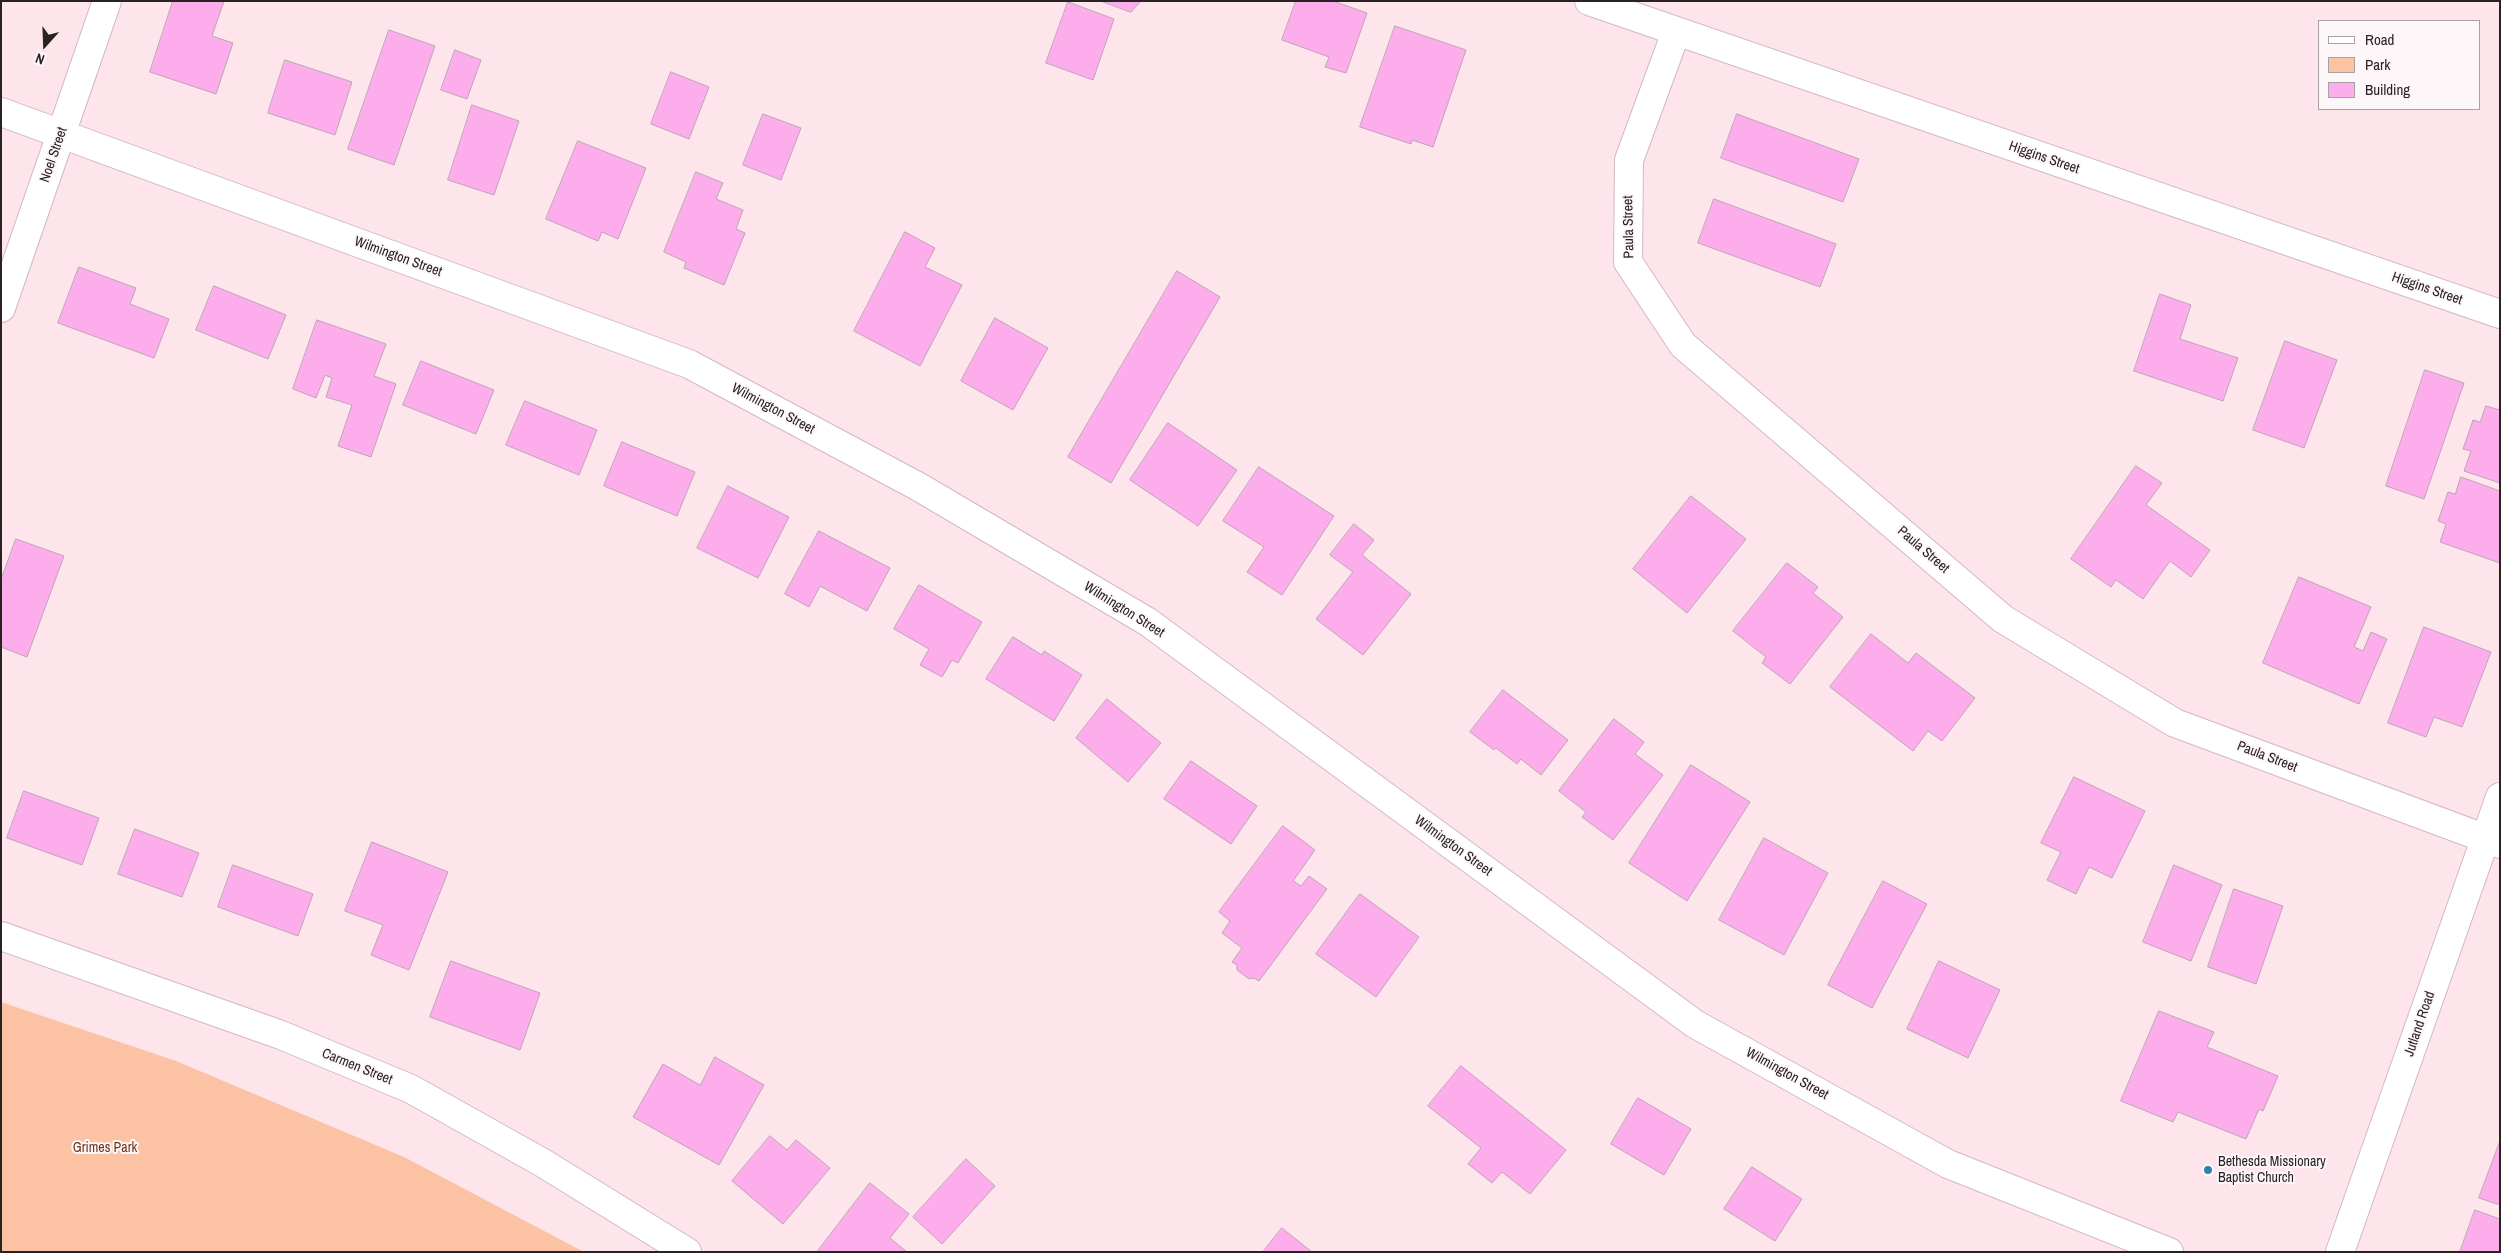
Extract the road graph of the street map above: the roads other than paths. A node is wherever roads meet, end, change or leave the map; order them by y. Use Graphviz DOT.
graph roads {
  1 [pos="107,1"];
  2 [pos="1589,1"];
  3 [pos="1676,32"];
  4 [pos="1,112"];
  5 [pos="62,133"];
  6 [pos="1,308"];
  7 [pos="2500,314"];
  8 [pos="2500,797"];
  9 [pos="2493,842"];
  10 [pos="1,936"];
  11 [pos="687,1252"];
  12 [pos="2169,1252"];
  13 [pos="2340,1252"];
  1 -- 5 [label="street, Noel Street"];
  2 -- 3 [label="street, Higgins Street"];
  3 -- 7 [label="street, Higgins Street"];
  3 -- 9 [label="street, Paula Street"];
  4 -- 5 [label="street, Wilmington Street"];
  5 -- 6 [label="street, Noel Street"];
  5 -- 12 [label="street, Wilmington Street"];
  8 -- 9 [label="street, Jutland Road"];
  9 -- 13 [label="street, Jutland Road"];
  10 -- 11 [label="street, Carmen Street"];
}
